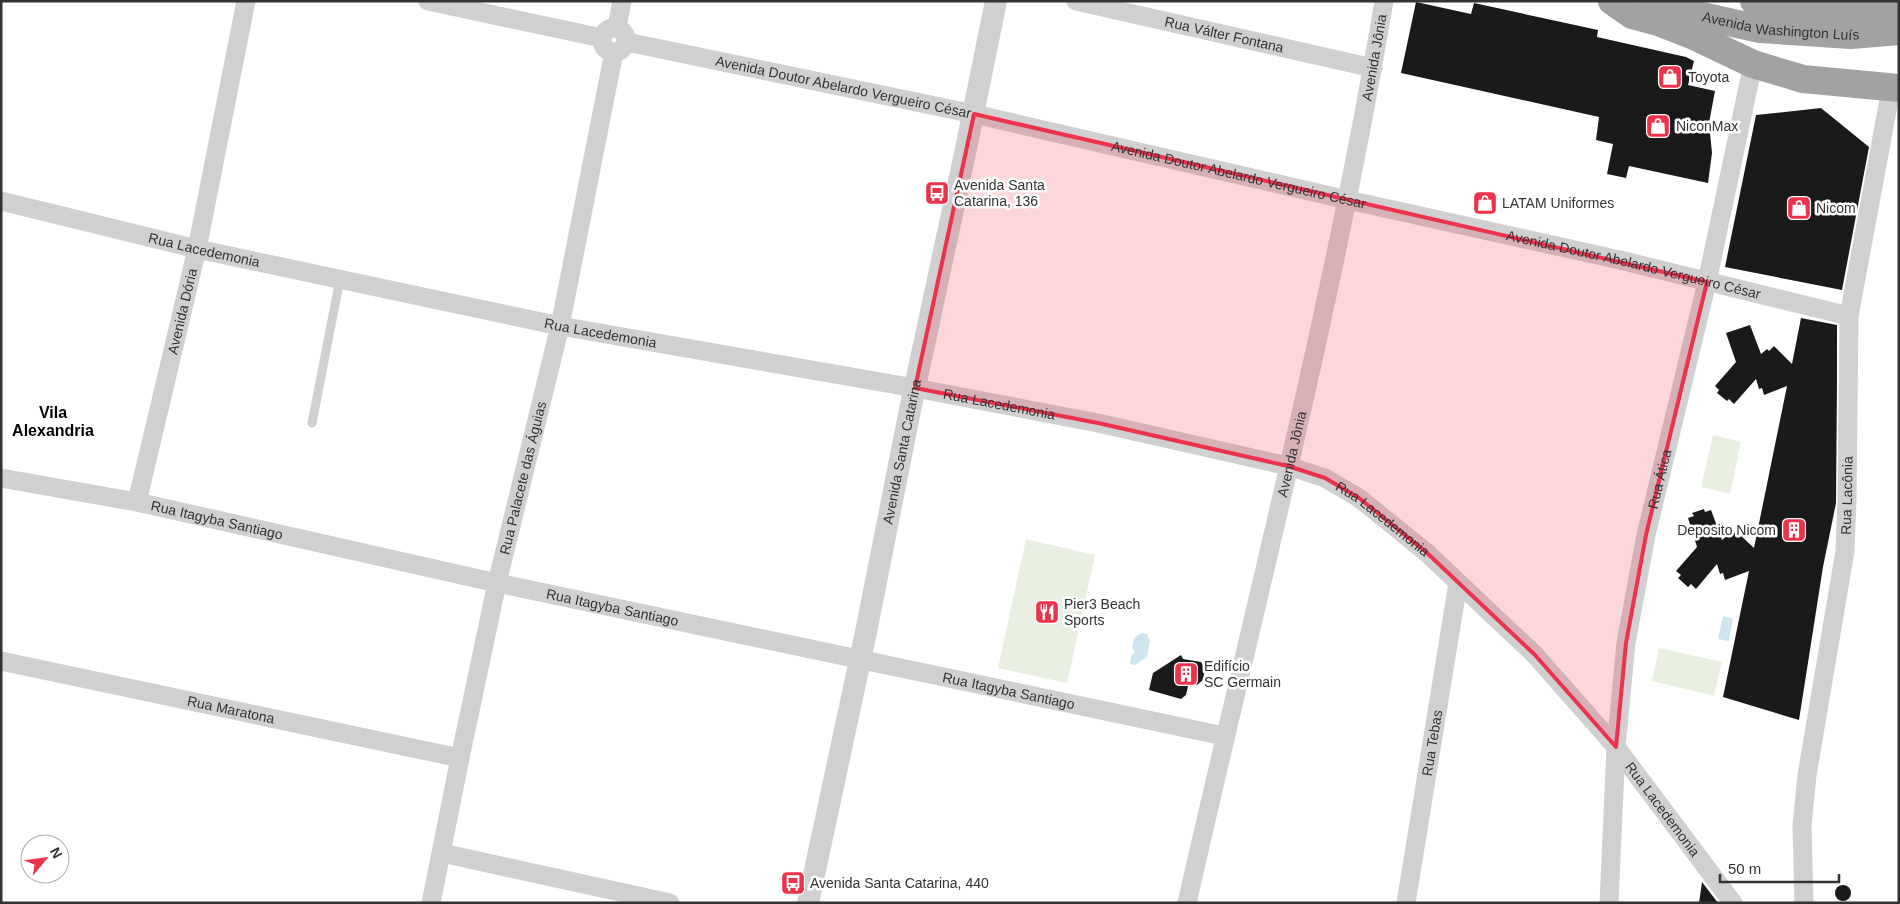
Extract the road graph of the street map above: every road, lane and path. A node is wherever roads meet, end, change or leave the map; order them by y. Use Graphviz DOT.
graph roads {
  1 [pos="246,1"];
  2 [pos="428,1"];
  3 [pos="622,1"];
  4 [pos="996,1"];
  5 [pos="1076,1"];
  6 [pos="1384,1"];
  7 [pos="1612,1"];
  8 [pos="1754,1"];
  9 [pos="1647,4"];
  10 [pos="1899,5"];
  11 [pos="1899,31"];
  12 [pos="615,40"];
  13 [pos="1753,64"];
  14 [pos="1373,68"];
  15 [pos="1895,89"];
  16 [pos="974,114"];
  17 [pos="1348,200"];
  18 [pos="1,201"];
  19 [pos="197,249"];
  20 [pos="340,279"];
  21 [pos="1707,282"];
  22 [pos="1849,316"];
  23 [pos="560,326"];
  24 [pos="915,388"];
  25 [pos="312,423"];
  26 [pos="1288,466"];
  27 [pos="1,478"];
  28 [pos="137,502"];
  29 [pos="1458,582"];
  30 [pos="497,583"];
  31 [pos="860,660"];
  32 [pos="1,661"];
  33 [pos="1224,736"];
  34 [pos="1616,748"];
  35 [pos="460,758"];
  36 [pos="442,853"];
  37 [pos="431,903"];
  38 [pos="670,903"];
  39 [pos="808,903"];
  40 [pos="1187,903"];
  41 [pos="1406,903"];
  42 [pos="1609,903"];
  43 [pos="1733,903"];
  44 [pos="1804,903"];
  1 -- 19 [label="street, Avenida Dória"];
  2 -- 12 [label="street, Avenida Doutor Abelardo Vergueiro César"];
  3 -- 12 [label="street, Rua Palacete das Águias"];
  4 -- 16 [label="street, Avenida Santa Catarina"];
  5 -- 14 [label="street, Rua Válter Fontana"];
  6 -- 14 [label="street, Avenida Jônia"];
  7 -- 13 [label="highway"];
  8 -- 10 [label="highway, Avenida Washington Luís"];
  9 -- 11 [label="highway, Avenida Washington Luís"];
  12 -- 16 [label="street, Avenida Doutor Abelardo Vergueiro César"];
  12 -- 23 [label="street, Rua Palacete das Águias"];
  13 -- 15 [label="highway"];
  13 -- 21 [label="street, Rua Ática"];
  14 -- 17 [label="street, Avenida Jônia"];
  15 -- 22 [label="street, Rua Lacônia"];
  16 -- 17 [label="street, Avenida Doutor Abelardo Vergueiro César"];
  16 -- 24 [label="street, Avenida Santa Catarina"];
  17 -- 21 [label="street, Avenida Doutor Abelardo Vergueiro César"];
  17 -- 26 [label="street, Avenida Jônia"];
  18 -- 19 [label="street, Rua Lacedemonia"];
  19 -- 20 [label="street, Rua Lacedemonia"];
  19 -- 28 [label="street, Avenida Dória"];
  20 -- 23 [label="street, Rua Lacedemonia"];
  20 -- 25 [label="lane"];
  21 -- 22 [label="street, Avenida Doutor Abelardo Vergueiro César"];
  21 -- 34 [label="street, Rua Ática"];
  22 -- 44 [label="street, Rua Lacônia"];
  23 -- 24 [label="street, Rua Lacedemonia"];
  23 -- 30 [label="street, Rua Palacete das Águias"];
  24 -- 26 [label="street, Rua Lacedemonia"];
  24 -- 31 [label="street, Avenida Santa Catarina"];
  26 -- 29 [label="street, Rua Lacedemonia"];
  26 -- 33 [label="street, Avenida Jônia"];
  27 -- 28 [label="street, Rua Itagyba Santiago"];
  28 -- 30 [label="street, Rua Itagyba Santiago"];
  29 -- 34 [label="street, Rua Lacedemonia"];
  29 -- 41 [label="street, Rua Tebas"];
  30 -- 31 [label="street, Rua Itagyba Santiago"];
  30 -- 35 [label="street, Rua Palacete das Águias"];
  31 -- 33 [label="street, Rua Itagyba Santiago"];
  31 -- 39 [label="street, Avenida Santa Catarina"];
  32 -- 35 [label="street, Rua Maratona"];
  33 -- 40 [label="street, Avenida Jônia"];
  34 -- 42 [label="street, Rua Ática"];
  34 -- 43 [label="street, Rua Lacedemonia"];
  35 -- 36 [label="street, Rua Palacete das Águias"];
  36 -- 37 [label="street, Rua Palacete das Águias"];
  36 -- 38 [label="street"];
}
